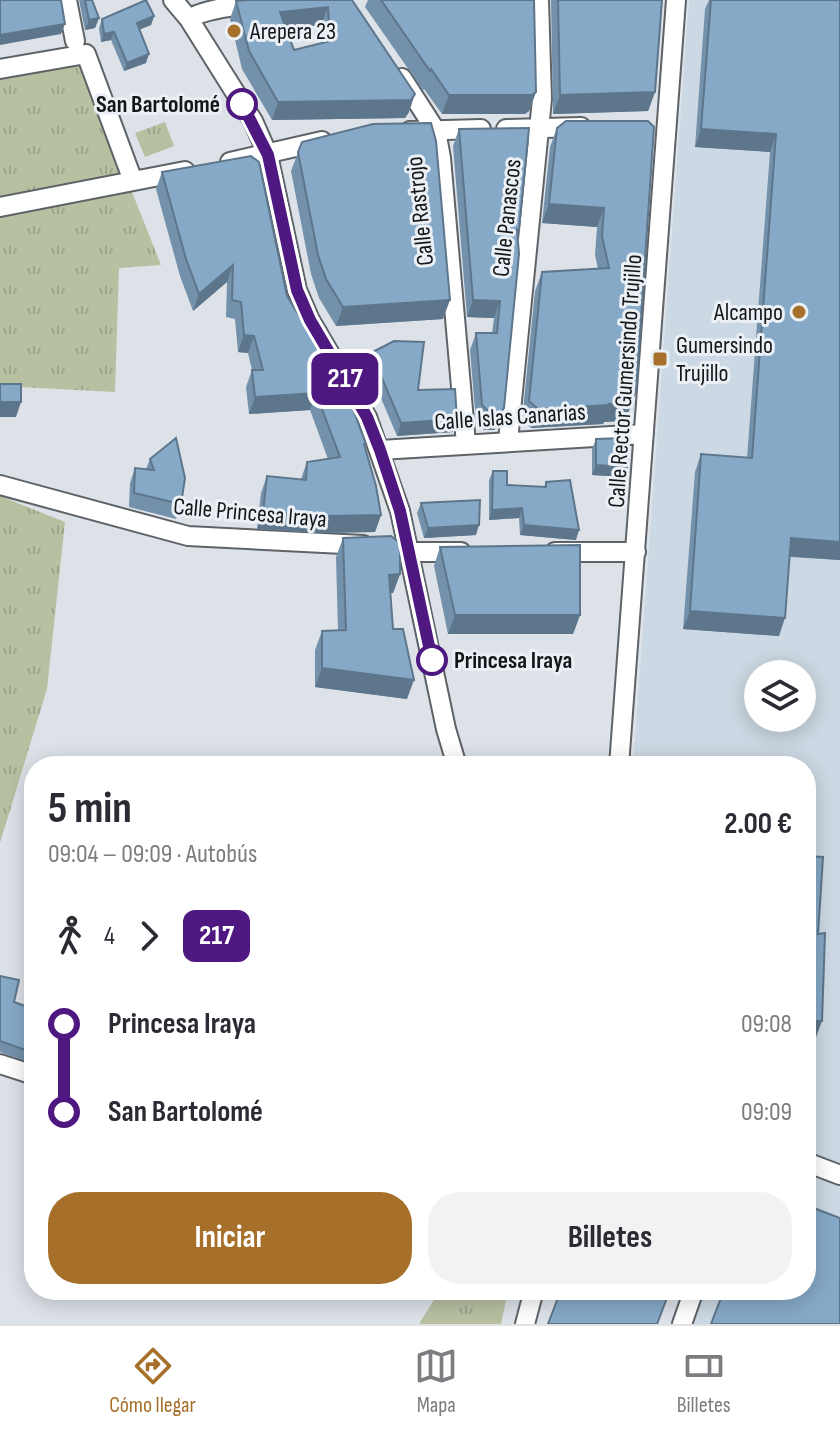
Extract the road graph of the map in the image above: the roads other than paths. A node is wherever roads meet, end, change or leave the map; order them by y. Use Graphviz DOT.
graph roads {
  1 [pos="67,0"];
  2 [pos="173,0"];
  3 [pos="298,0"];
  4 [pos="539,0"];
  5 [pos="676,0"];
  6 [pos="189,19"];
  7 [pos="75,41"];
  8 [pos="395,68"];
  9 [pos="0,69"];
  10 [pos="598,126"];
  11 [pos="539,128"];
  12 [pos="395,131"];
  13 [pos="436,131"];
  14 [pos="334,139"];
  15 [pos="268,155"];
  16 [pos="133,181"];
  17 [pos="0,207"];
  18 [pos="644,434"];
  19 [pos="508,441"];
  20 [pos="466,444"];
  21 [pos="380,450"];
  22 [pos="0,485"];
  23 [pos="407,547"];
  24 [pos="486,552"];
  25 [pos="531,552"];
  26 [pos="636,552"];
  27 [pos="454,756"];
  28 [pos="620,756"];
  29 [pos="0,1064"];
  30 [pos="24,1072"];
  31 [pos="816,1166"];
  32 [pos="840,1175"];
  33 [pos="531,1300"];
  34 [pos="690,1300"];
  35 [pos="525,1324"];
  36 [pos="682,1324"];
  1 -- 7 [label="street"];
  2 -- 6 [label="street"];
  3 -- 6 [label="street"];
  4 -- 11 [label="street, Calle Panascos"];
  5 -- 18 [label="street, Calle Rector Gumersindo Trujillo"];
  6 -- 15 [label="street"];
  8 -- 13 [label="street, Calle Rastrojo"];
  9 -- 16 [label="street"];
  10 -- 11 [label="street"];
  11 -- 13 [label="street"];
  11 -- 19 [label="street, Calle Panascos"];
  12 -- 13 [label="street"];
  13 -- 20 [label="street, Calle Rastrojo"];
  14 -- 15 [label="street"];
  15 -- 16 [label="street"];
  15 -- 21 [label="street"];
  16 -- 17 [label="street"];
  18 -- 19 [label="street, Calle Islas Canarias"];
  18 -- 26 [label="street, Calle Rector Gumersindo Trujillo"];
  19 -- 20 [label="street, Calle Islas Canarias"];
  20 -- 21 [label="street, Calle Islas Canarias"];
  21 -- 23 [label="street"];
  22 -- 23 [label="street, Calle Princesa Iraya"];
  23 -- 24 [label="street, Calle Princesa Iraya"];
  23 -- 27 [label="street"];
  25 -- 26 [label="street"];
  26 -- 28 [label="street, Calle Rector Gumersindo Trujillo"];
  29 -- 30 [label="street"];
  31 -- 32 [label="street"];
  33 -- 35 [label="street"];
  34 -- 36 [label="street"];
}
